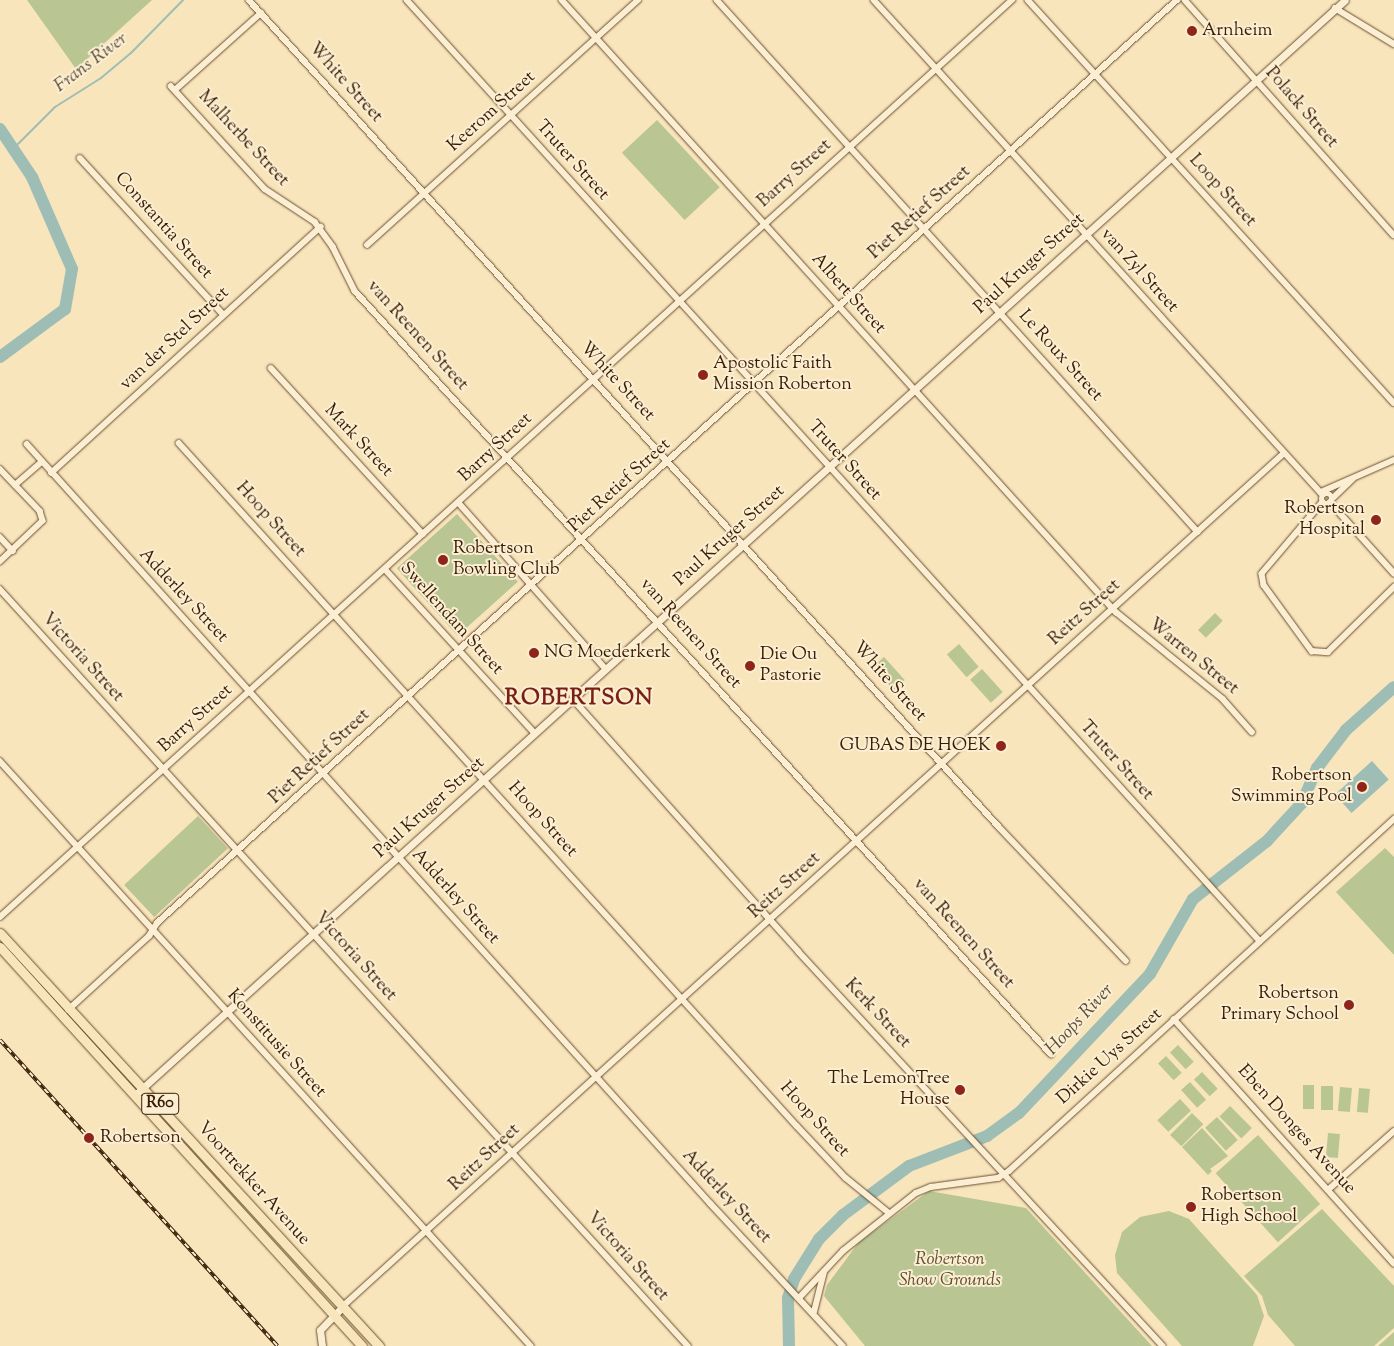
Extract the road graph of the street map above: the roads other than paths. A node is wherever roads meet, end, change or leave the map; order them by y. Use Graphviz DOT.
graph roads {
  1 [pos="249,0"];
  2 [pos="406,0"];
  3 [pos="562,0"];
  4 [pos="638,0"];
  5 [pos="717,0"];
  6 [pos="874,0"];
  7 [pos="1012,0"];
  8 [pos="1028,0"];
  9 [pos="1177,0"];
  10 [pos="1185,0"];
  11 [pos="1345,0"];
  12 [pos="1335,8"];
  13 [pos="261,13"];
  14 [pos="596,38"];
  15 [pos="1394,44"];
  16 [pos="935,69"];
  17 [pos="1097,75"];
  18 [pos="1255,79"];
  19 [pos="510,115"];
  20 [pos="849,146"];
  21 [pos="1010,151"];
  22 [pos="1171,156"];
  23 [pos="80,158"];
  24 [pos="425,194"];
  25 [pos="764,223"];
  26 [pos="320,228"];
  27 [pos="924,229"];
  28 [pos="1085,234"];
  29 [pos="1394,235"];
  30 [pos="367,245"];
  31 [pos="678,300"];
  32 [pos="839,306"];
  33 [pos="999,312"];
  34 [pos="223,314"];
  35 [pos="271,368"];
  36 [pos="594,379"];
  37 [pos="754,384"];
  38 [pos="915,389"];
  39 [pos="1394,403"];
  40 [pos="179,443"];
  41 [pos="27,444"];
  42 [pos="1283,454"];
  43 [pos="508,457"];
  44 [pos="1394,460"];
  45 [pos="41,462"];
  46 [pos="669,462"];
  47 [pos="829,467"];
  48 [pos="0,468"];
  49 [pos="51,473"];
  50 [pos="1354,479"];
  51 [pos="15,485"];
  52 [pos="1322,493"];
  53 [pos="1331,501"];
  54 [pos="1323,502"];
  55 [pos="459,503"];
  56 [pos="1198,532"];
  57 [pos="423,534"];
  58 [pos="0,537"];
  59 [pos="583,539"];
  60 [pos="744,544"];
  61 [pos="13,551"];
  62 [pos="0,562"];
  63 [pos="385,569"];
  64 [pos="1394,573"];
  65 [pos="532,585"];
  66 [pos="1394,587"];
  67 [pos="0,589"];
  68 [pos="1112,608"];
  69 [pos="335,613"];
  70 [pos="658,622"];
  71 [pos="459,651"];
  72 [pos="606,669"];
  73 [pos="1027,686"];
  74 [pos="250,691"];
  75 [pos="409,696"];
  76 [pos="573,699"];
  77 [pos="1252,732"];
  78 [pos="535,733"];
  79 [pos="0,761"];
  80 [pos="943,764"];
  81 [pos="163,769"];
  82 [pos="323,774"];
  83 [pos="484,779"];
  84 [pos="1394,820"];
  85 [pos="857,840"];
  86 [pos="77,846"];
  87 [pos="238,851"];
  88 [pos="398,856"];
  89 [pos="0,917"];
  90 [pos="771,919"];
  91 [pos="153,929"];
  92 [pos="0,933"];
  93 [pos="313,934"];
  94 [pos="1260,941"];
  95 [pos="0,947"];
  96 [pos="1126,961"];
  97 [pos="684,999"];
  98 [pos="70,1007"];
  99 [pos="228,1012"];
  100 [pos="62,1014"];
  101 [pos="1174,1019"];
  102 [pos="1051,1054"];
  103 [pos="598,1077"];
  104 [pos="144,1087"];
  105 [pos="136,1094"];
  106 [pos="1394,1131"];
  107 [pos="511,1153"];
  108 [pos="1005,1174"];
  109 [pos="1330,1190"];
  110 [pos="888,1212"];
  111 [pos="427,1232"];
  112 [pos="1394,1263"];
  113 [pos="824,1272"];
  114 [pos="800,1297"];
  115 [pos="342,1307"];
  116 [pos="814,1312"];
  117 [pos="334,1316"];
  118 [pos="840,1345"];
  119 [pos="322,1346"];
  120 [pos="362,1346"];
  121 [pos="379,1346"];
  122 [pos="531,1346"];
  123 [pos="688,1346"];
  124 [pos="1163,1346"];
  1 -- 13 [label="street, White Street"];
  2 -- 19 [label="street, Truter Street"];
  3 -- 14 [label="street, Albert Street"];
  4 -- 14 [label="street, Keerom Street"];
  5 -- 20 [label="street, Le Roux Street"];
  6 -- 16 [label="street, van Zyl Street"];
  7 -- 16 [label="street, Barry Street"];
  8 -- 17 [label="street, Loop Street"];
  9 -- 17 [label="street, Piet Retief Street"];
  10 -- 18 [label="street, Polack Street"];
  11 -- 12 [label="street, Paul Kruger Street"];
  12 -- 15 [label="street"];
  12 -- 18 [label="street, Paul Kruger Street"];
  13 -- 24 [label="street, White Street"];
  13 -- 26 [label="street, Malherbe Street"];
  14 -- 19 [label="street, Keerom Street"];
  14 -- 25 [label="street, Albert Street"];
  16 -- 20 [label="street, Barry Street"];
  16 -- 21 [label="street, van Zyl Street"];
  17 -- 21 [label="street, Piet Retief Street"];
  17 -- 22 [label="street, Loop Street"];
  18 -- 22 [label="street, Paul Kruger Street"];
  18 -- 29 [label="street, Polack Street"];
  19 -- 24 [label="street, Keerom Street"];
  19 -- 31 [label="street, Truter Street"];
  20 -- 25 [label="street, Barry Street"];
  20 -- 27 [label="street, Le Roux Street"];
  21 -- 27 [label="street, Piet Retief Street"];
  21 -- 28 [label="street, van Zyl Street"];
  22 -- 28 [label="street, Paul Kruger Street"];
  22 -- 39 [label="street, Loop Street"];
  23 -- 34 [label="street, Constantia Street"];
  24 -- 30 [label="street, Keerom Street"];
  24 -- 36 [label="street, White Street"];
  25 -- 31 [label="street, Barry Street"];
  25 -- 32 [label="street, Albert Street"];
  26 -- 34 [label="street, van der Stel Street"];
  26 -- 43 [label="street, van Reenen Street"];
  27 -- 32 [label="street, Piet Retief Street"];
  27 -- 33 [label="street, Le Roux Street"];
  28 -- 33 [label="street, Paul Kruger Street"];
  28 -- 42 [label="street, van Zyl Street"];
  31 -- 36 [label="street, Barry Street"];
  31 -- 37 [label="street, Truter Street"];
  32 -- 37 [label="street, Piet Retief Street"];
  32 -- 38 [label="street, Albert Street"];
  33 -- 38 [label="street, Paul Kruger Street"];
  33 -- 56 [label="street, Le Roux Street"];
  34 -- 49 [label="street, van der Stel Street"];
  35 -- 57 [label="street, Mark Street"];
  36 -- 43 [label="street, Barry Street"];
  36 -- 46 [label="street, White Street"];
  37 -- 46 [label="street, Piet Retief Street"];
  37 -- 47 [label="street, Truter Street"];
  38 -- 47 [label="street, Paul Kruger Street"];
  38 -- 68 [label="street, Albert Street"];
  40 -- 69 [label="street, Hoop Street"];
  41 -- 45 [label="street, Adderley Street"];
  42 -- 52 [label="street, van Zyl Street"];
  42 -- 56 [label="street, Reitz Street"];
  43 -- 55 [label="street, Barry Street"];
  43 -- 59 [label="street, van Reenen Street"];
  44 -- 50 [label="street"];
  45 -- 49 [label="street, Adderley Street"];
  45 -- 51 [label="street"];
  46 -- 59 [label="street, Piet Retief Street"];
  46 -- 60 [label="street, White Street"];
  47 -- 60 [label="street, Paul Kruger Street"];
  47 -- 73 [label="street, Truter Street"];
  48 -- 51 [label="street"];
  49 -- 74 [label="street, Adderley Street"];
  50 -- 52 [label="street"];
  50 -- 53 [label="street"];
  51 -- 61 [label="street"];
  52 -- 53 [label="street"];
  52 -- 54 [label="street"];
  53 -- 54 [label="street"];
  53 -- 64 [label="street"];
  54 -- 66 [label="street"];
  55 -- 57 [label="street, Barry Street"];
  55 -- 65 [label="street"];
  56 -- 68 [label="street, Reitz Street"];
  57 -- 63 [label="street, Barry Street"];
  58 -- 61 [label="street"];
  59 -- 65 [label="street, Piet Retief Street"];
  59 -- 70 [label="street, van Reenen Street"];
  60 -- 70 [label="street, Paul Kruger Street"];
  60 -- 80 [label="street, White Street"];
  61 -- 62 [label="street"];
  63 -- 69 [label="street, Barry Street"];
  63 -- 71 [label="street, Swellendam Street"];
  65 -- 71 [label="street, Piet Retief Street"];
  65 -- 72 [label="street"];
  67 -- 81 [label="street, Victoria Street"];
  68 -- 73 [label="street, Reitz Street"];
  68 -- 77 [label="street, Warren Street"];
  69 -- 74 [label="street, Barry Street"];
  69 -- 75 [label="street, Hoop Street"];
  70 -- 72 [label="street, Paul Kruger Street"];
  70 -- 85 [label="street, van Reenen Street"];
  71 -- 75 [label="street, Piet Retief Street"];
  71 -- 78 [label="street, Swellendam Street"];
  72 -- 76 [label="street, Paul Kruger Street"];
  73 -- 80 [label="street, Reitz Street"];
  73 -- 94 [label="street, Truter Street"];
  74 -- 81 [label="street, Barry Street"];
  74 -- 82 [label="street, Adderley Street"];
  75 -- 82 [label="street, Piet Retief Street"];
  75 -- 83 [label="street, Hoop Street"];
  76 -- 78 [label="street, Paul Kruger Street"];
  76 -- 90 [label="street, Kerk Street"];
  78 -- 83 [label="street, Paul Kruger Street"];
  79 -- 86 [label="street, Konstitusie Street"];
  80 -- 85 [label="street, Reitz Street"];
  80 -- 96 [label="street, White Street"];
  81 -- 86 [label="street, Barry Street"];
  81 -- 87 [label="street, Victoria Street"];
  82 -- 87 [label="street, Piet Retief Street"];
  82 -- 88 [label="street, Adderley Street"];
  83 -- 88 [label="street, Paul Kruger Street"];
  83 -- 97 [label="street, Hoop Street"];
  84 -- 94 [label="street, Dirkie Uys Street"];
  85 -- 90 [label="street, Reitz Street"];
  85 -- 102 [label="street, van Reenen Street"];
  86 -- 89 [label="street, Barry Street"];
  86 -- 91 [label="street, Konstitusie Street"];
  87 -- 91 [label="street, Piet Retief Street"];
  87 -- 93 [label="street, Victoria Street"];
  88 -- 93 [label="street, Paul Kruger Street"];
  88 -- 103 [label="street, Adderley Street"];
  90 -- 97 [label="street, Reitz Street"];
  90 -- 108 [label="street, Kerk Street"];
  91 -- 98 [label="street, Piet Retief Street"];
  91 -- 99 [label="street, Konstitusie Street"];
  92 -- 98 [label="main road, Voortrekker Avenue / R60"];
  93 -- 99 [label="street, Paul Kruger Street"];
  93 -- 107 [label="street, Victoria Street"];
  94 -- 101 [label="street, Dirkie Uys Street"];
  95 -- 100 [label="main road, Voortrekker Avenue / R60"];
  97 -- 103 [label="street, Reitz Street"];
  97 -- 110 [label="street, Hoop Street"];
  98 -- 100 [label="street, Piet Retief Street"];
  98 -- 104 [label="main road, Voortrekker Avenue / R60"];
  99 -- 104 [label="street, Paul Kruger Street"];
  99 -- 111 [label="street, Konstitusie Street"];
  100 -- 105 [label="main road, Voortrekker Avenue / R60"];
  101 -- 108 [label="street, Dirkie Uys Street"];
  101 -- 109 [label="street, Eben Donges Avenue"];
  103 -- 107 [label="street, Reitz Street"];
  103 -- 114 [label="street, Adderley Street"];
  104 -- 105 [label="street, Paul Kruger Street"];
  104 -- 115 [label="main road, Voortrekker Avenue / R60"];
  105 -- 117 [label="main road, Voortrekker Avenue / R60"];
  106 -- 109 [label="street"];
  107 -- 111 [label="street, Reitz Street"];
  107 -- 123 [label="street, Victoria Street"];
  108 -- 110 [label="street, Dirkie Uys Street"];
  108 -- 124 [label="street, Kerk Street"];
  109 -- 112 [label="street, Eben Donges Avenue"];
  110 -- 113 [label="street, Dirkie Uys Street"];
  111 -- 115 [label="street, Reitz Street"];
  111 -- 122 [label="street, Konstitusie Street"];
  113 -- 114 [label="street, Dirkie Uys Street"];
  113 -- 116 [label="street"];
  114 -- 116 [label="street, Adderley Street"];
  115 -- 117 [label="street, Reitz Street"];
  115 -- 121 [label="main road, Voortrekker Avenue / R60"];
  116 -- 118 [label="street, Adderley Street"];
  117 -- 119 [label="street, Reitz Street"];
  117 -- 120 [label="main road, Voortrekker Avenue / R60"];
}
